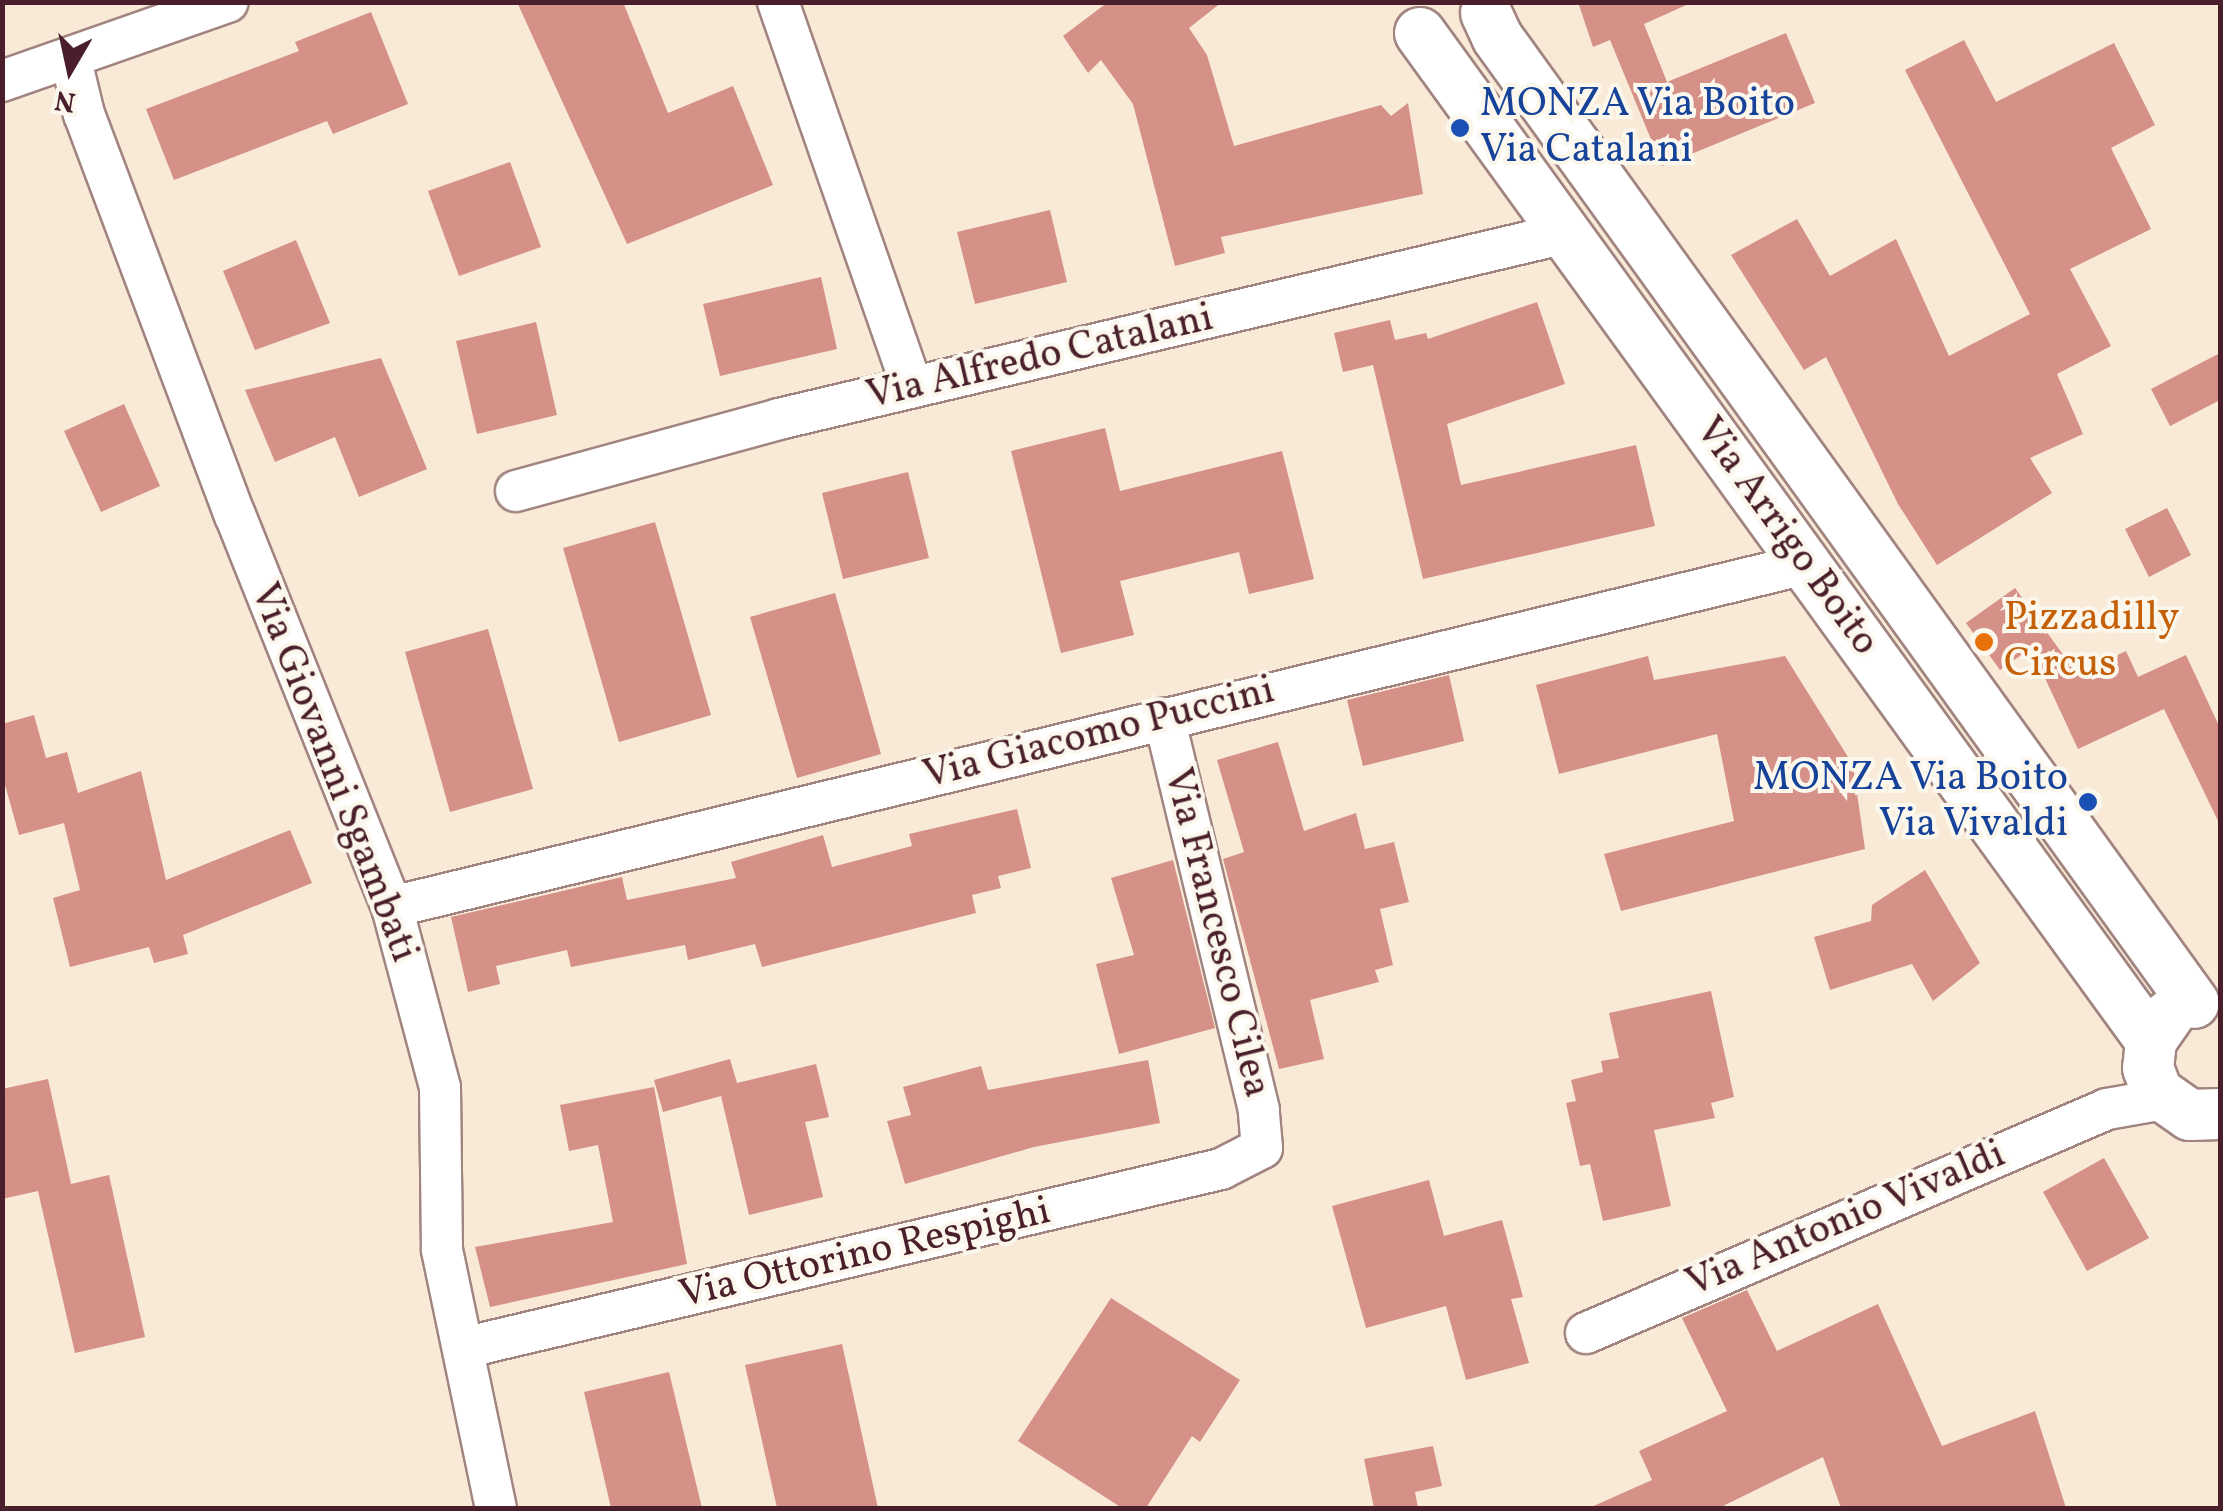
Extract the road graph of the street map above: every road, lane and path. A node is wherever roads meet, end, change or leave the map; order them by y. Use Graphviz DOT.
graph roads {
  1 [pos="228,2"];
  2 [pos="778,2"];
  3 [pos="1488,8"];
  4 [pos="1408,18"];
  5 [pos="71,60"];
  6 [pos="2,81"];
  7 [pos="1566,233"];
  8 [pos="912,387"];
  9 [pos="516,491"];
  10 [pos="1806,564"];
  11 [pos="1164,718"];
  12 [pos="392,907"];
  13 [pos="2207,1004"];
  14 [pos="2182,1098"];
  15 [pos="1262,1148"];
  16 [pos="1586,1334"];
  17 [pos="463,1348"];
  18 [pos="496,1508"];
  1 -- 5 [label="street"];
  2 -- 8 [label="street"];
  3 -- 4 [label="street"];
  3 -- 13 [label="street, Via Arrigo Boito"];
  4 -- 7 [label="street, Via Arrigo Boito"];
  5 -- 6 [label="street"];
  5 -- 12 [label="street, Via Giovanni Sgambati"];
  7 -- 8 [label="street, Via Alfredo Catalani"];
  7 -- 10 [label="street, Via Arrigo Boito"];
  8 -- 9 [label="street, Via Alfredo Catalani"];
  10 -- 11 [label="street, Via Giacomo Puccini"];
  10 -- 14 [label="street, Via Arrigo Boito"];
  11 -- 12 [label="street, Via Giacomo Puccini"];
  11 -- 15 [label="street, Via Francesco Cilea"];
  12 -- 17 [label="street, Via Giovanni Sgambati"];
  13 -- 14 [label="street"];
  14 -- 16 [label="street, Via Antonio Vivaldi"];
  15 -- 17 [label="street, Via Ottorino Respighi"];
  17 -- 18 [label="street, Via Giovanni Sgambati"];
}
